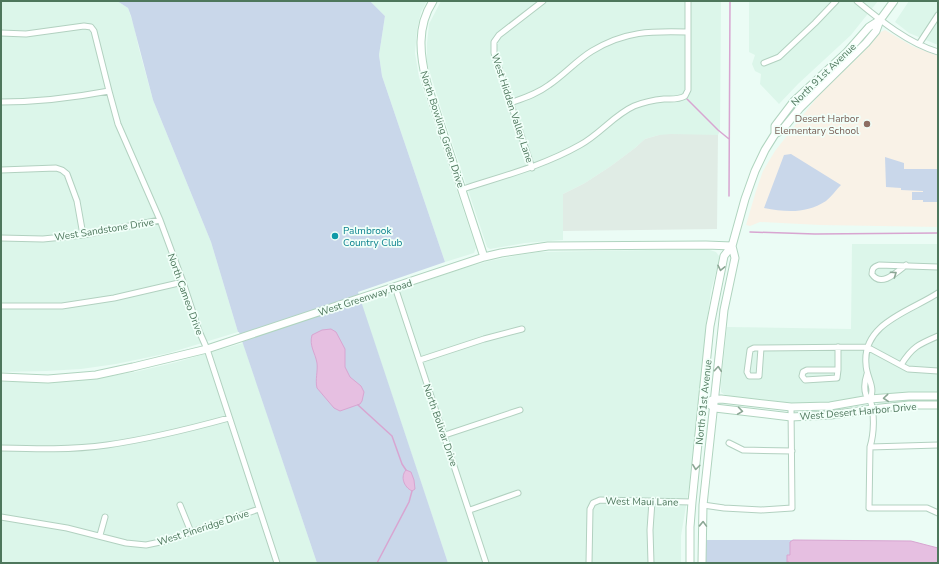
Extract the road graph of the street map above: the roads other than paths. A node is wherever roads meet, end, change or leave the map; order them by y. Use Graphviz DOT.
graph roads {
  1 [pos="544,1"];
  2 [pos="688,1"];
  3 [pos="836,1"];
  4 [pos="857,1"];
  5 [pos="894,1"];
  6 [pos="431,2"];
  7 [pos="938,15"];
  8 [pos="880,20"];
  9 [pos="687,32"];
  10 [pos="1,33"];
  11 [pos="919,44"];
  12 [pos="938,52"];
  13 [pos="764,63"];
  14 [pos="810,86"];
  15 [pos="109,91"];
  16 [pos="816,92"];
  17 [pos="1,102"];
  18 [pos="510,103"];
  19 [pos="775,134"];
  20 [pos="532,168"];
  21 [pos="1,170"];
  22 [pos="462,189"];
  23 [pos="160,220"];
  24 [pos="83,235"];
  25 [pos="1,238"];
  26 [pos="732,246"];
  27 [pos="484,257"];
  28 [pos="906,265"];
  29 [pos="938,267"];
  30 [pos="183,282"];
  31 [pos="395,286"];
  32 [pos="938,293"];
  33 [pos="1,306"];
  34 [pos="522,329"];
  35 [pos="938,336"];
  36 [pos="838,347"];
  37 [pos="867,347"];
  38 [pos="761,348"];
  39 [pos="207,349"];
  40 [pos="420,360"];
  41 [pos="901,365"];
  42 [pos="838,370"];
  43 [pos="938,371"];
  44 [pos="1,378"];
  45 [pos="938,396"];
  46 [pos="716,399"];
  47 [pos="870,399"];
  48 [pos="704,401"];
  49 [pos="938,406"];
  50 [pos="791,407"];
  51 [pos="715,408"];
  52 [pos="872,409"];
  53 [pos="520,410"];
  54 [pos="792,417"];
  55 [pos="229,418"];
  56 [pos="445,435"];
  57 [pos="729,443"];
  58 [pos="938,445"];
  59 [pos="870,447"];
  60 [pos="1,448"];
  61 [pos="792,451"];
  62 [pos="518,493"];
  63 [pos="652,501"];
  64 [pos="692,502"];
  65 [pos="180,505"];
  66 [pos="703,505"];
  67 [pos="259,509"];
  68 [pos="470,510"];
  69 [pos="938,513"];
  70 [pos="1,517"];
  71 [pos="105,517"];
  72 [pos="191,532"];
  73 [pos="100,535"];
  74 [pos="277,563"];
  75 [pos="486,563"];
  76 [pos="589,563"];
  77 [pos="651,563"];
  78 [pos="690,563"];
  79 [pos="702,563"];
  1 -- 18 [label="street, West Hidden Valley Lane"];
  2 -- 9 [label="street"];
  3 -- 13 [label="street"];
  4 -- 8 [label="street"];
  5 -- 8 [label="street, North 91st Avenue"];
  6 -- 22 [label="street, North Bowling Green Drive"];
  7 -- 11 [label="street"];
  8 -- 11 [label="street"];
  8 -- 14 [label="street, North 91st Avenue"];
  8 -- 16 [label="street, North 91st Avenue"];
  9 -- 18 [label="street"];
  9 -- 20 [label="street"];
  10 -- 15 [label="street, North Cameo Drive"];
  11 -- 12 [label="street"];
  14 -- 16 [label="street"];
  14 -- 19 [label="street, North 91st Avenue"];
  15 -- 17 [label="street"];
  15 -- 23 [label="street, North Cameo Drive"];
  16 -- 19 [label="street, North 91st Avenue"];
  18 -- 20 [label="street, West Hidden Valley Lane"];
  19 -- 26 [label="street, North 91st Avenue"];
  20 -- 22 [label="street"];
  21 -- 24 [label="street"];
  22 -- 27 [label="street, North Bowling Green Drive"];
  23 -- 24 [label="street, West Sandstone Drive"];
  23 -- 30 [label="street, North Cameo Drive"];
  24 -- 25 [label="street, West Sandstone Drive"];
  26 -- 27 [label="street, West Greenway Road"];
  46 -- 26 [label="street, North 91st Avenue, one-way"];
  26 -- 48 [label="street, North 91st Avenue, one-way"];
  27 -- 31 [label="street, West Greenway Road"];
  28 -- 28 [label="street, one-way"];
  28 -- 29 [label="street"];
  30 -- 33 [label="street"];
  30 -- 39 [label="street, North Cameo Drive"];
  31 -- 39 [label="street, West Greenway Road"];
  31 -- 40 [label="street, North Bolivar Drive"];
  32 -- 37 [label="street"];
  34 -- 40 [label="street"];
  35 -- 41 [label="street"];
  36 -- 37 [label="street"];
  36 -- 38 [label="street"];
  36 -- 42 [label="street"];
  37 -- 41 [label="street"];
  37 -- 47 [label="street"];
  38 -- 38 [label="street"];
  39 -- 44 [label="street, West Greenway Road"];
  39 -- 55 [label="street, North Cameo Drive"];
  40 -- 56 [label="street, North Bolivar Drive"];
  41 -- 43 [label="street"];
  42 -- 42 [label="street"];
  45 -- 47 [label="street, West Desert Harbor Drive, one-way"];
  46 -- 48 [label="street, West Desert Harbor Drive"];
  46 -- 50 [label="street, West Desert Harbor Drive"];
  46 -- 51 [label="street, North 91st Avenue"];
  47 -- 50 [label="street, West Desert Harbor Drive"];
  47 -- 52 [label="street"];
  48 -- 51 [label="street, West Desert Harbor Drive"];
  48 -- 64 [label="street, North 91st Avenue, one-way"];
  49 -- 52 [label="street, West Desert Harbor Drive"];
  50 -- 54 [label="street"];
  51 -- 54 [label="street, West Desert Harbor Drive, one-way"];
  51 -- 66 [label="street, North 91st Avenue"];
  52 -- 54 [label="street, West Desert Harbor Drive"];
  52 -- 59 [label="street"];
  53 -- 56 [label="street"];
  54 -- 61 [label="street"];
  55 -- 60 [label="street"];
  55 -- 67 [label="street, North Cameo Drive"];
  56 -- 68 [label="street, North Bolivar Drive"];
  57 -- 61 [label="street"];
  58 -- 59 [label="street"];
  59 -- 69 [label="street"];
  61 -- 66 [label="street"];
  62 -- 68 [label="street"];
  63 -- 64 [label="street, West Maui Lane"];
  63 -- 76 [label="street, West Maui Lane"];
  63 -- 77 [label="street"];
  64 -- 78 [label="street, North 91st Avenue"];
  65 -- 72 [label="street"];
  79 -- 66 [label="street, North 91st Avenue, one-way"];
  67 -- 72 [label="street, West Pineridge Drive"];
  67 -- 74 [label="street, North Cameo Drive"];
  68 -- 75 [label="street, North Bolivar Drive"];
  70 -- 73 [label="street, West Pineridge Drive"];
  71 -- 73 [label="street"];
  72 -- 73 [label="street, West Pineridge Drive"];
}
